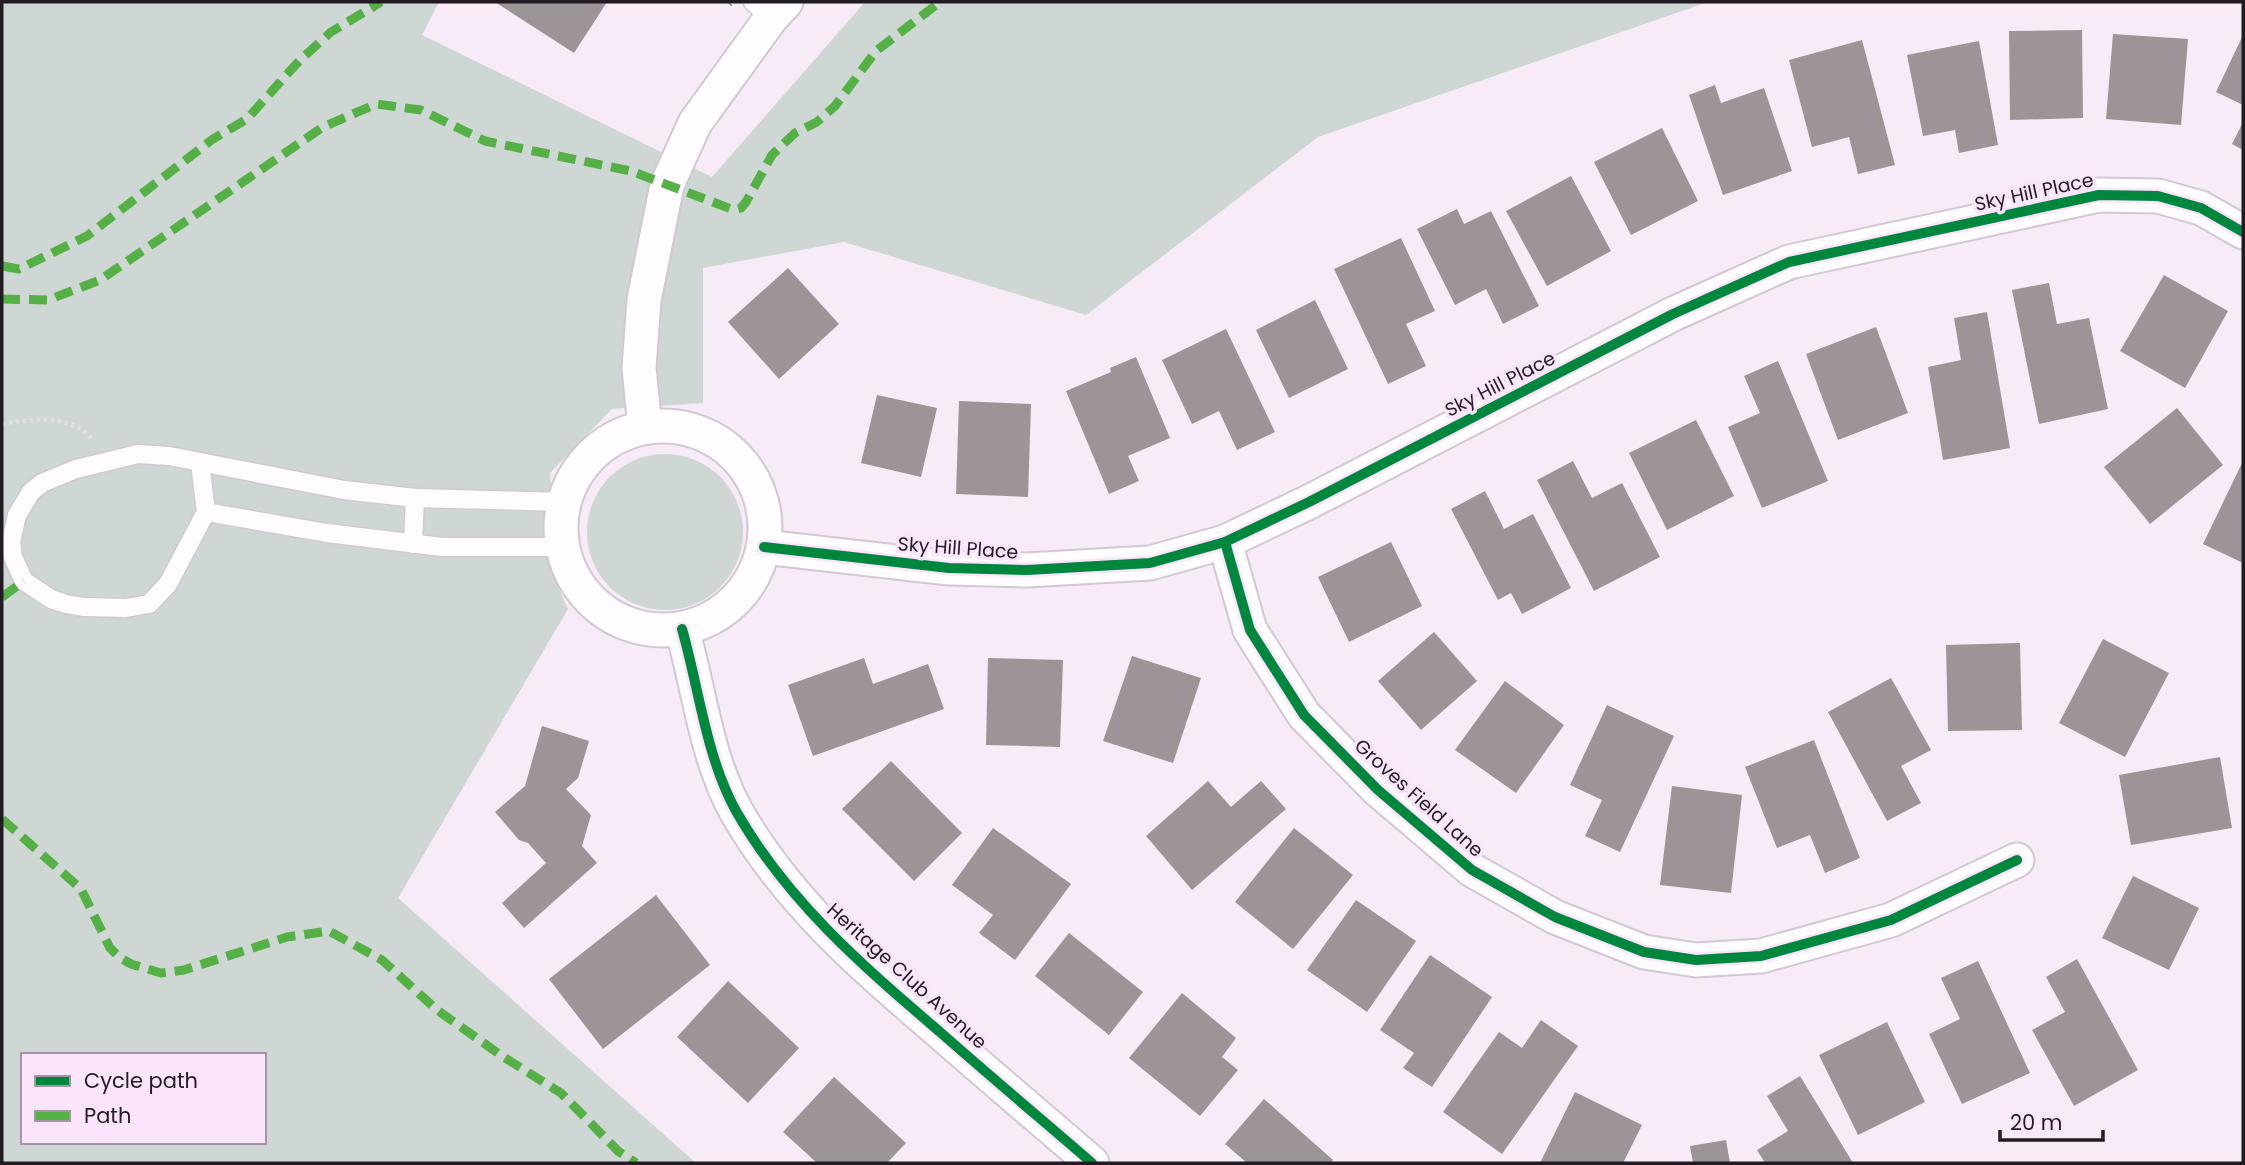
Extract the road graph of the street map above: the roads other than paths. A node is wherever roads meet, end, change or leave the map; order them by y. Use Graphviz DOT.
graph roads {
  1 [pos="770,7"];
  2 [pos="2243,232"];
  3 [pos="645,427"];
  4 [pos="200,463"];
  5 [pos="415,498"];
  6 [pos="565,502"];
  7 [pos="206,512"];
  8 [pos="1225,542"];
  9 [pos="413,544"];
  10 [pos="562,547"];
  11 [pos="764,547"];
  12 [pos="682,629"];
  13 [pos="2017,860"];
  14 [pos="1092,1163"];
  1 -- 3 [label="street"];
  2 -- 8 [label="street, Sky Hill Place"];
  3 -- 6 [label="street"];
  3 -- 11 [label="street"];
  4 -- 5 [label="lane"];
  4 -- 7 [label="lane"];
  4 -- 7 [label="lane"];
  5 -- 6 [label="lane"];
  5 -- 9 [label="lane"];
  6 -- 10 [label="street"];
  7 -- 9 [label="lane"];
  8 -- 11 [label="street, Sky Hill Place"];
  8 -- 13 [label="street, Groves Field Lane"];
  9 -- 10 [label="lane"];
  10 -- 12 [label="street"];
  11 -- 12 [label="street"];
  12 -- 14 [label="street, Heritage Club Avenue"];
}
